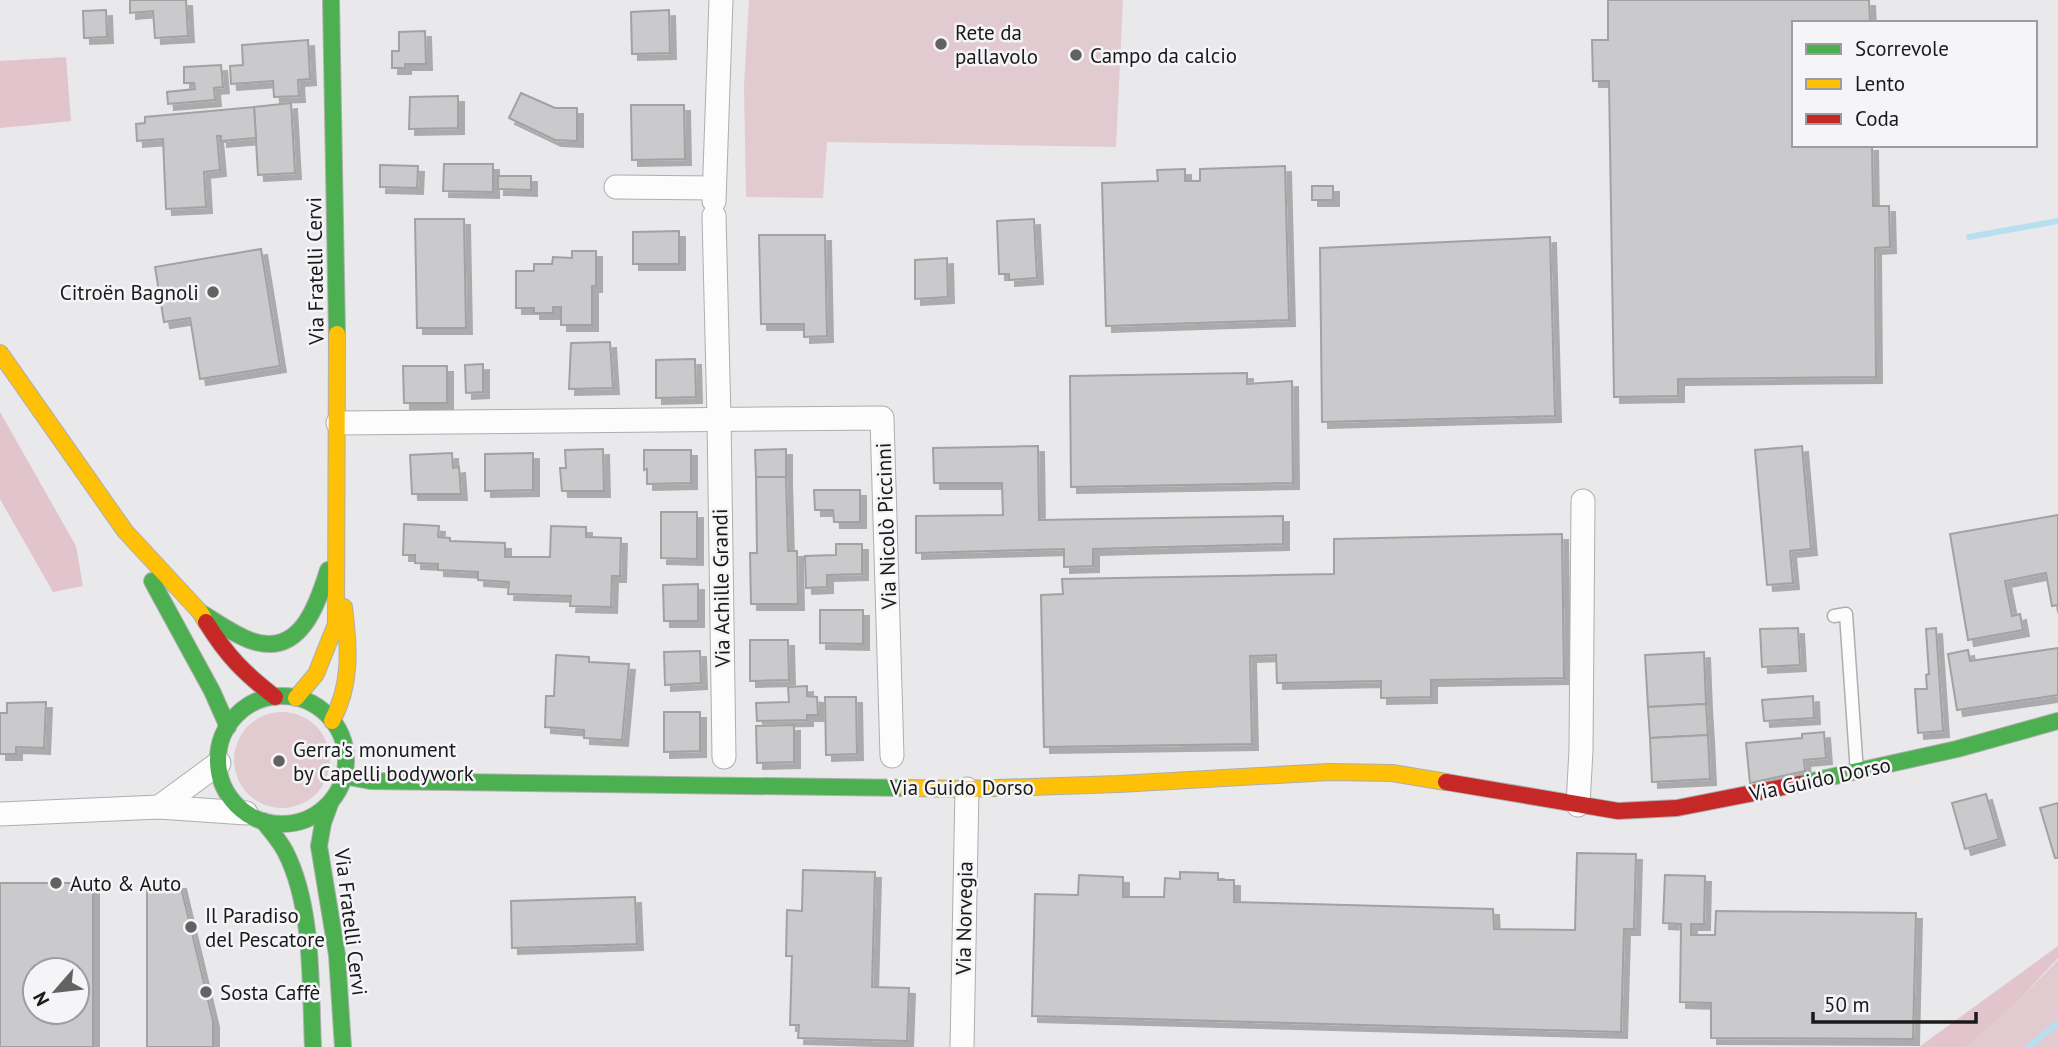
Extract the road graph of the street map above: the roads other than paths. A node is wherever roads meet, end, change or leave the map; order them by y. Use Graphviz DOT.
graph roads {
  1 [pos="331,0"];
  2 [pos="721,0"];
  3 [pos="616,187"];
  4 [pos="714,202"];
  5 [pos="0,353"];
  6 [pos="719,418"];
  7 [pos="338,423"];
  8 [pos="1583,501"];
  9 [pos="125,531"];
  10 [pos="336,542"];
  11 [pos="200,612"];
  12 [pos="1834,617"];
  13 [pos="275,697"];
  14 [pos="296,698"];
  15 [pos="332,720"];
  16 [pos="2058,721"];
  17 [pos="228,727"];
  18 [pos="892,756"];
  19 [pos="724,757"];
  20 [pos="219,763"];
  21 [pos="1857,773"];
  22 [pos="344,776"];
  23 [pos="967,789"];
  24 [pos="330,804"];
  25 [pos="1578,805"];
  26 [pos="159,807"];
  27 [pos="0,814"];
  28 [pos="255,817"];
  29 [pos="313,1047"];
  30 [pos="343,1047"];
  31 [pos="962,1047"];
  1 -- 7 [label="main road, Via Fratelli Cervi"];
  2 -- 4 [label="street"];
  3 -- 4 [label="street"];
  4 -- 6 [label="street"];
  5 -- 9 [label="main road"];
  6 -- 7 [label="street, Via Nicolò Piccinni"];
  6 -- 18 [label="street, Via Nicolò Piccinni"];
  6 -- 19 [label="street, Via Achille Grandi"];
  7 -- 10 [label="main road, Via Fratelli Cervi"];
  8 -- 25 [label="street"];
  9 -- 11 [label="main road"];
  9 -- 17 [label="main road"];
  10 -- 11 [label="main road, Via Fratelli Cervi"];
  10 -- 14 [label="main road, Via Fratelli Cervi"];
  10 -- 15 [label="main road, Via Fratelli Cervi"];
  11 -- 13 [label="main road"];
  12 -- 21 [label="lane"];
  13 -- 14 [label="main road"];
  13 -- 17 [label="main road"];
  14 -- 15 [label="main road"];
  15 -- 22 [label="main road"];
  16 -- 21 [label="main road, Via Guido Dorso"];
  17 -- 20 [label="main road"];
  20 -- 26 [label="street"];
  20 -- 28 [label="main road"];
  21 -- 25 [label="main road, Via Guido Dorso"];
  22 -- 23 [label="main road, Via Guido Dorso"];
  22 -- 24 [label="main road"];
  23 -- 25 [label="main road, Via Guido Dorso"];
  23 -- 31 [label="street, Via Norvegia"];
  24 -- 28 [label="main road"];
  24 -- 30 [label="main road, Via Fratelli Cervi"];
  26 -- 27 [label="street"];
  26 -- 28 [label="street"];
  28 -- 29 [label="main road"];
}
